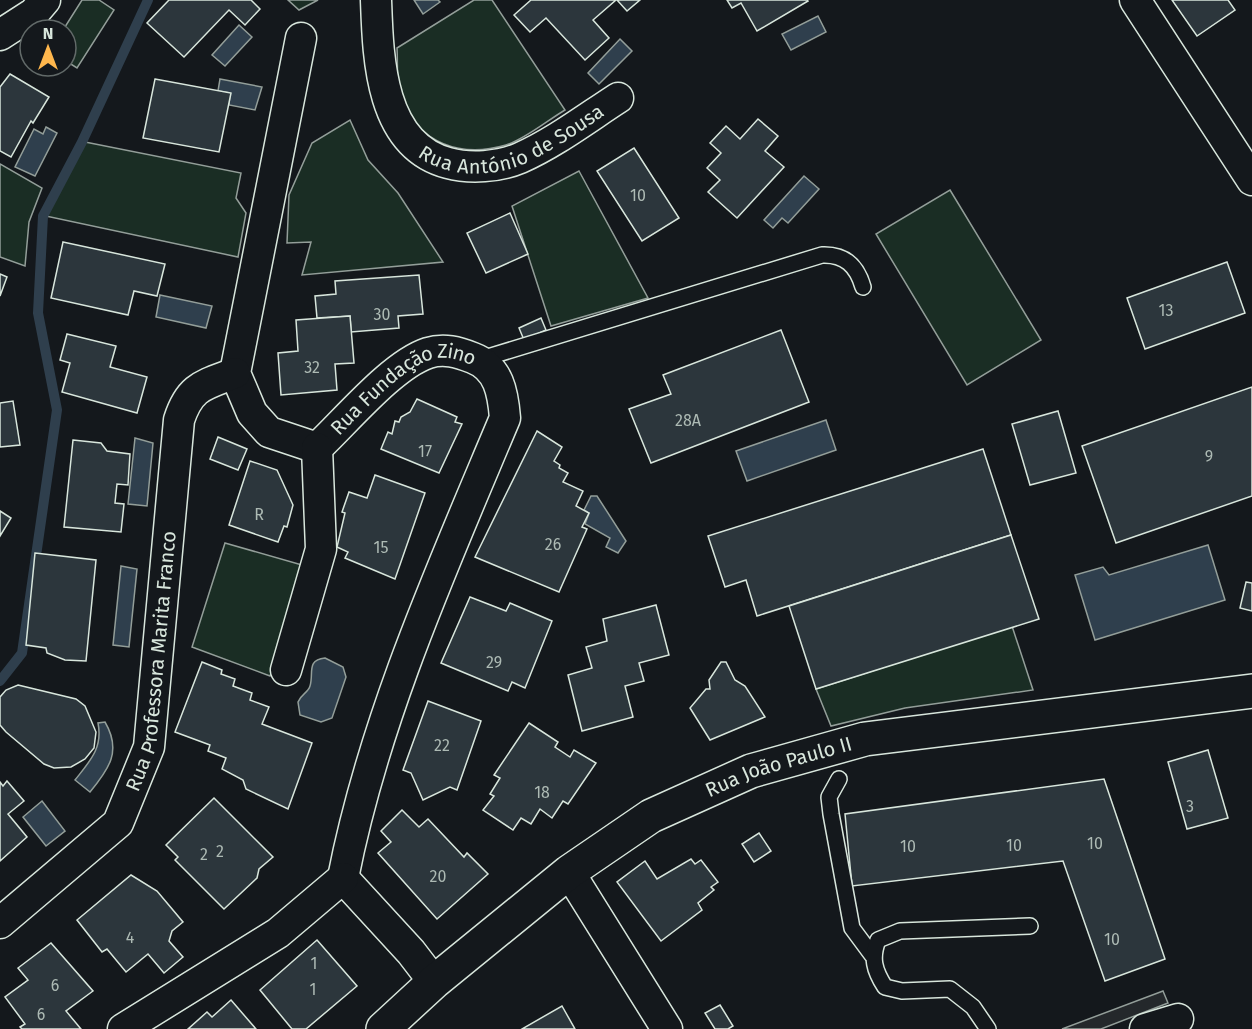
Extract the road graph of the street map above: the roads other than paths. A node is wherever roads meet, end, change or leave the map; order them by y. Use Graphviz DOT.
graph roads {
  1 [pos="45,0"];
  2 [pos="376,0"];
  3 [pos="1135,0"];
  4 [pos="0,35"];
  5 [pos="301,38"];
  6 [pos="618,98"];
  7 [pos="1252,180"];
  8 [pos="863,288"];
  9 [pos="478,360"];
  10 [pos="235,373"];
  11 [pos="317,448"];
  12 [pos="286,670"];
  13 [pos="1252,691"];
  14 [pos="839,779"];
  15 [pos="568,872"];
  16 [pos="343,878"];
  17 [pos="0,923"];
  18 [pos="1030,926"];
  19 [pos="872,955"];
  20 [pos="434,982"];
  21 [pos="1178,1019"];
  22 [pos="123,1029"];
  23 [pos="383,1029"];
  24 [pos="667,1029"];
  25 [pos="988,1029"];
  26 [pos="1145,1029"];
  1 -- 4 [label="street"];
  2 -- 6 [label="street, Rua António de Sousa"];
  3 -- 7 [label="street"];
  5 -- 10 [label="street"];
  8 -- 9 [label="lane"];
  9 -- 11 [label="street, Rua Fundação Zino"];
  9 -- 16 [label="street, Rua Fundação Zino"];
  10 -- 11 [label="street, Rua Fundação Zino"];
  10 -- 17 [label="street, Rua Professora Marita Franco"];
  11 -- 12 [label="street"];
  13 -- 15 [label="street, Rua João Paulo II"];
  14 -- 19 [label="lane"];
  15 -- 20 [label="street, Rua João Paulo II"];
  15 -- 24 [label="street"];
  16 -- 20 [label="street"];
  16 -- 22 [label="street"];
  18 -- 19 [label="lane"];
  19 -- 25 [label="lane"];
  20 -- 23 [label="street, Rua João Paulo II"];
  21 -- 26 [label="street"];
}
